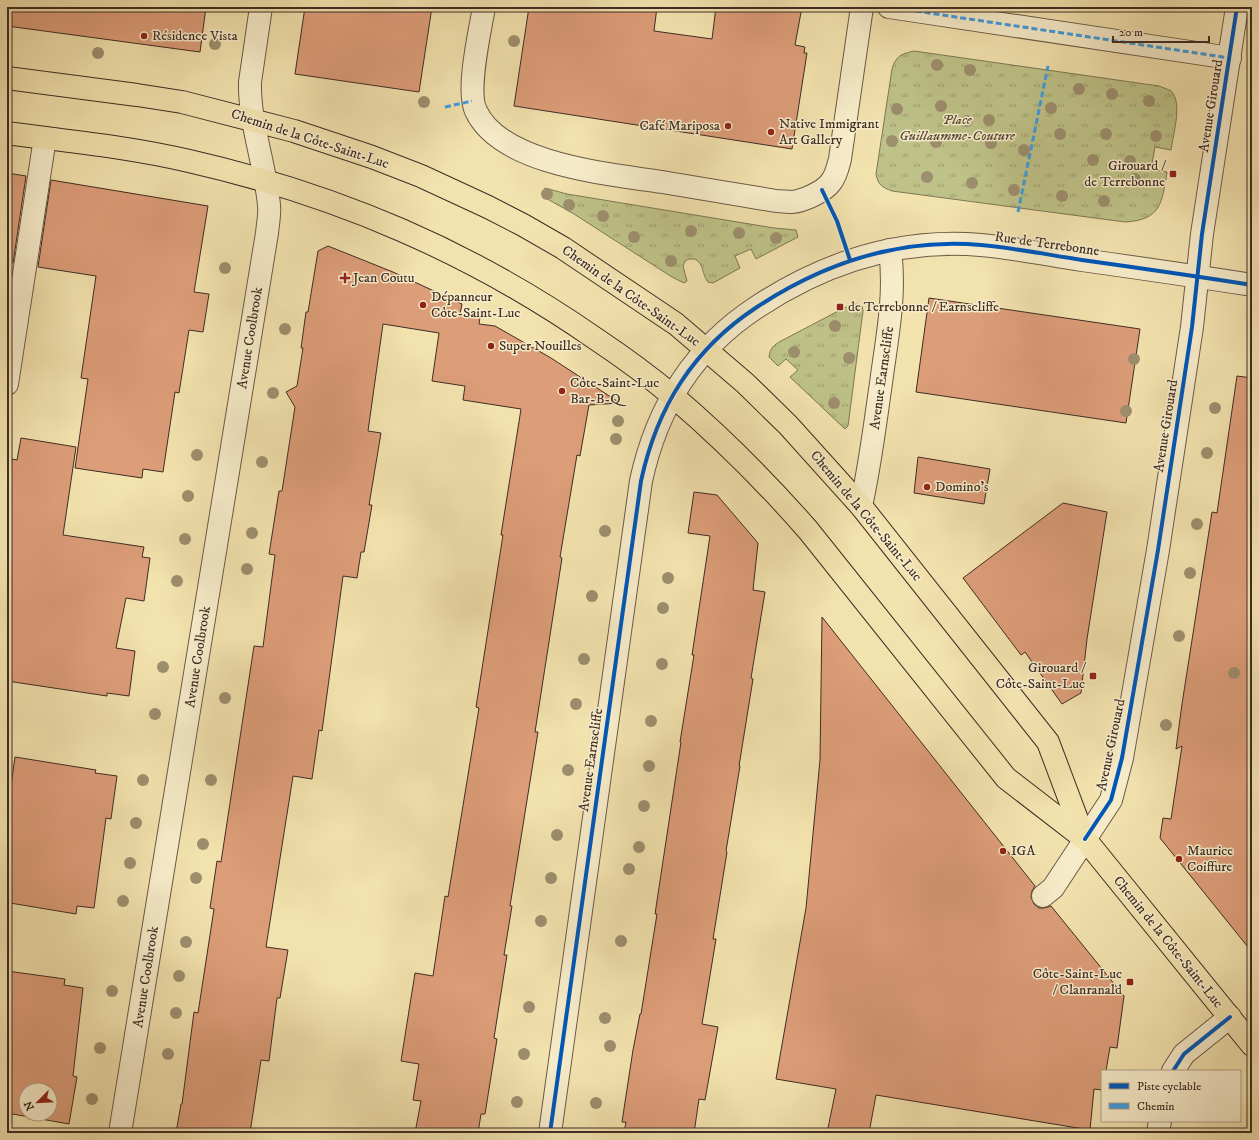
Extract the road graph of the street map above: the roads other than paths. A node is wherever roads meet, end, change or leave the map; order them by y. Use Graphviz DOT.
graph roads {
  1 [pos="261,7"];
  2 [pos="484,7"];
  3 [pos="862,7"];
  4 [pos="890,7"];
  5 [pos="1238,7"];
  6 [pos="1230,58"];
  7 [pos="7,78"];
  8 [pos="254,120"];
  9 [pos="7,133"];
  10 [pos="45,138"];
  11 [pos="266,181"];
  12 [pos="890,250"];
  13 [pos="1198,277"];
  14 [pos="1252,285"];
  15 [pos="706,349"];
  16 [pos="7,384"];
  17 [pos="673,396"];
  18 [pos="861,506"];
  19 [pos="1084,839"];
  20 [pos="1043,896"];
  21 [pos="1230,1017"];
  22 [pos="1252,1045"];
  23 [pos="1174,1070"];
  24 [pos="1160,1122"];
  25 [pos="120,1133"];
  26 [pos="550,1133"];
  27 [pos="1158,1133"];
  1 -- 8 [label="street, Avenue Coolbrook"];
  2 -- 3 [label="street"];
  4 -- 6 [label="street"];
  5 -- 6 [label="street, Avenue Girouard"];
  6 -- 13 [label="street, Avenue Girouard"];
  7 -- 8 [label="main road, Chemin de la Côte-Saint-Luc"];
  8 -- 11 [label="street, Avenue Coolbrook"];
  8 -- 15 [label="main road, Chemin de la Côte-Saint-Luc"];
  9 -- 10 [label="main road, Chemin de la Côte-Saint-Luc"];
  10 -- 11 [label="main road, Chemin de la Côte-Saint-Luc"];
  10 -- 16 [label="street"];
  11 -- 17 [label="main road, Chemin de la Côte-Saint-Luc"];
  11 -- 25 [label="street, Avenue Coolbrook"];
  12 -- 13 [label="street, Rue de Terrebonne"];
  12 -- 15 [label="street, Rue de Terrebonne"];
  12 -- 18 [label="street, Avenue Earnscliffe"];
  13 -- 14 [label="street, Rue de Terrebonne"];
  13 -- 19 [label="street, Avenue Girouard"];
  15 -- 17 [label="street, Rue de Terrebonne"];
  15 -- 18 [label="main road, Chemin de la Côte-Saint-Luc"];
  17 -- 19 [label="main road, Chemin de la Côte-Saint-Luc"];
  17 -- 26 [label="street, Avenue Earnscliffe"];
  18 -- 19 [label="main road, Chemin de la Côte-Saint-Luc"];
  19 -- 20 [label="street, Avenue Girouard"];
  19 -- 21 [label="main road, Chemin de la Côte-Saint-Luc"];
  21 -- 22 [label="main road, Chemin de la Côte-Saint-Luc"];
  21 -- 23 [label="street"];
  24 -- 27 [label="street"];
}
